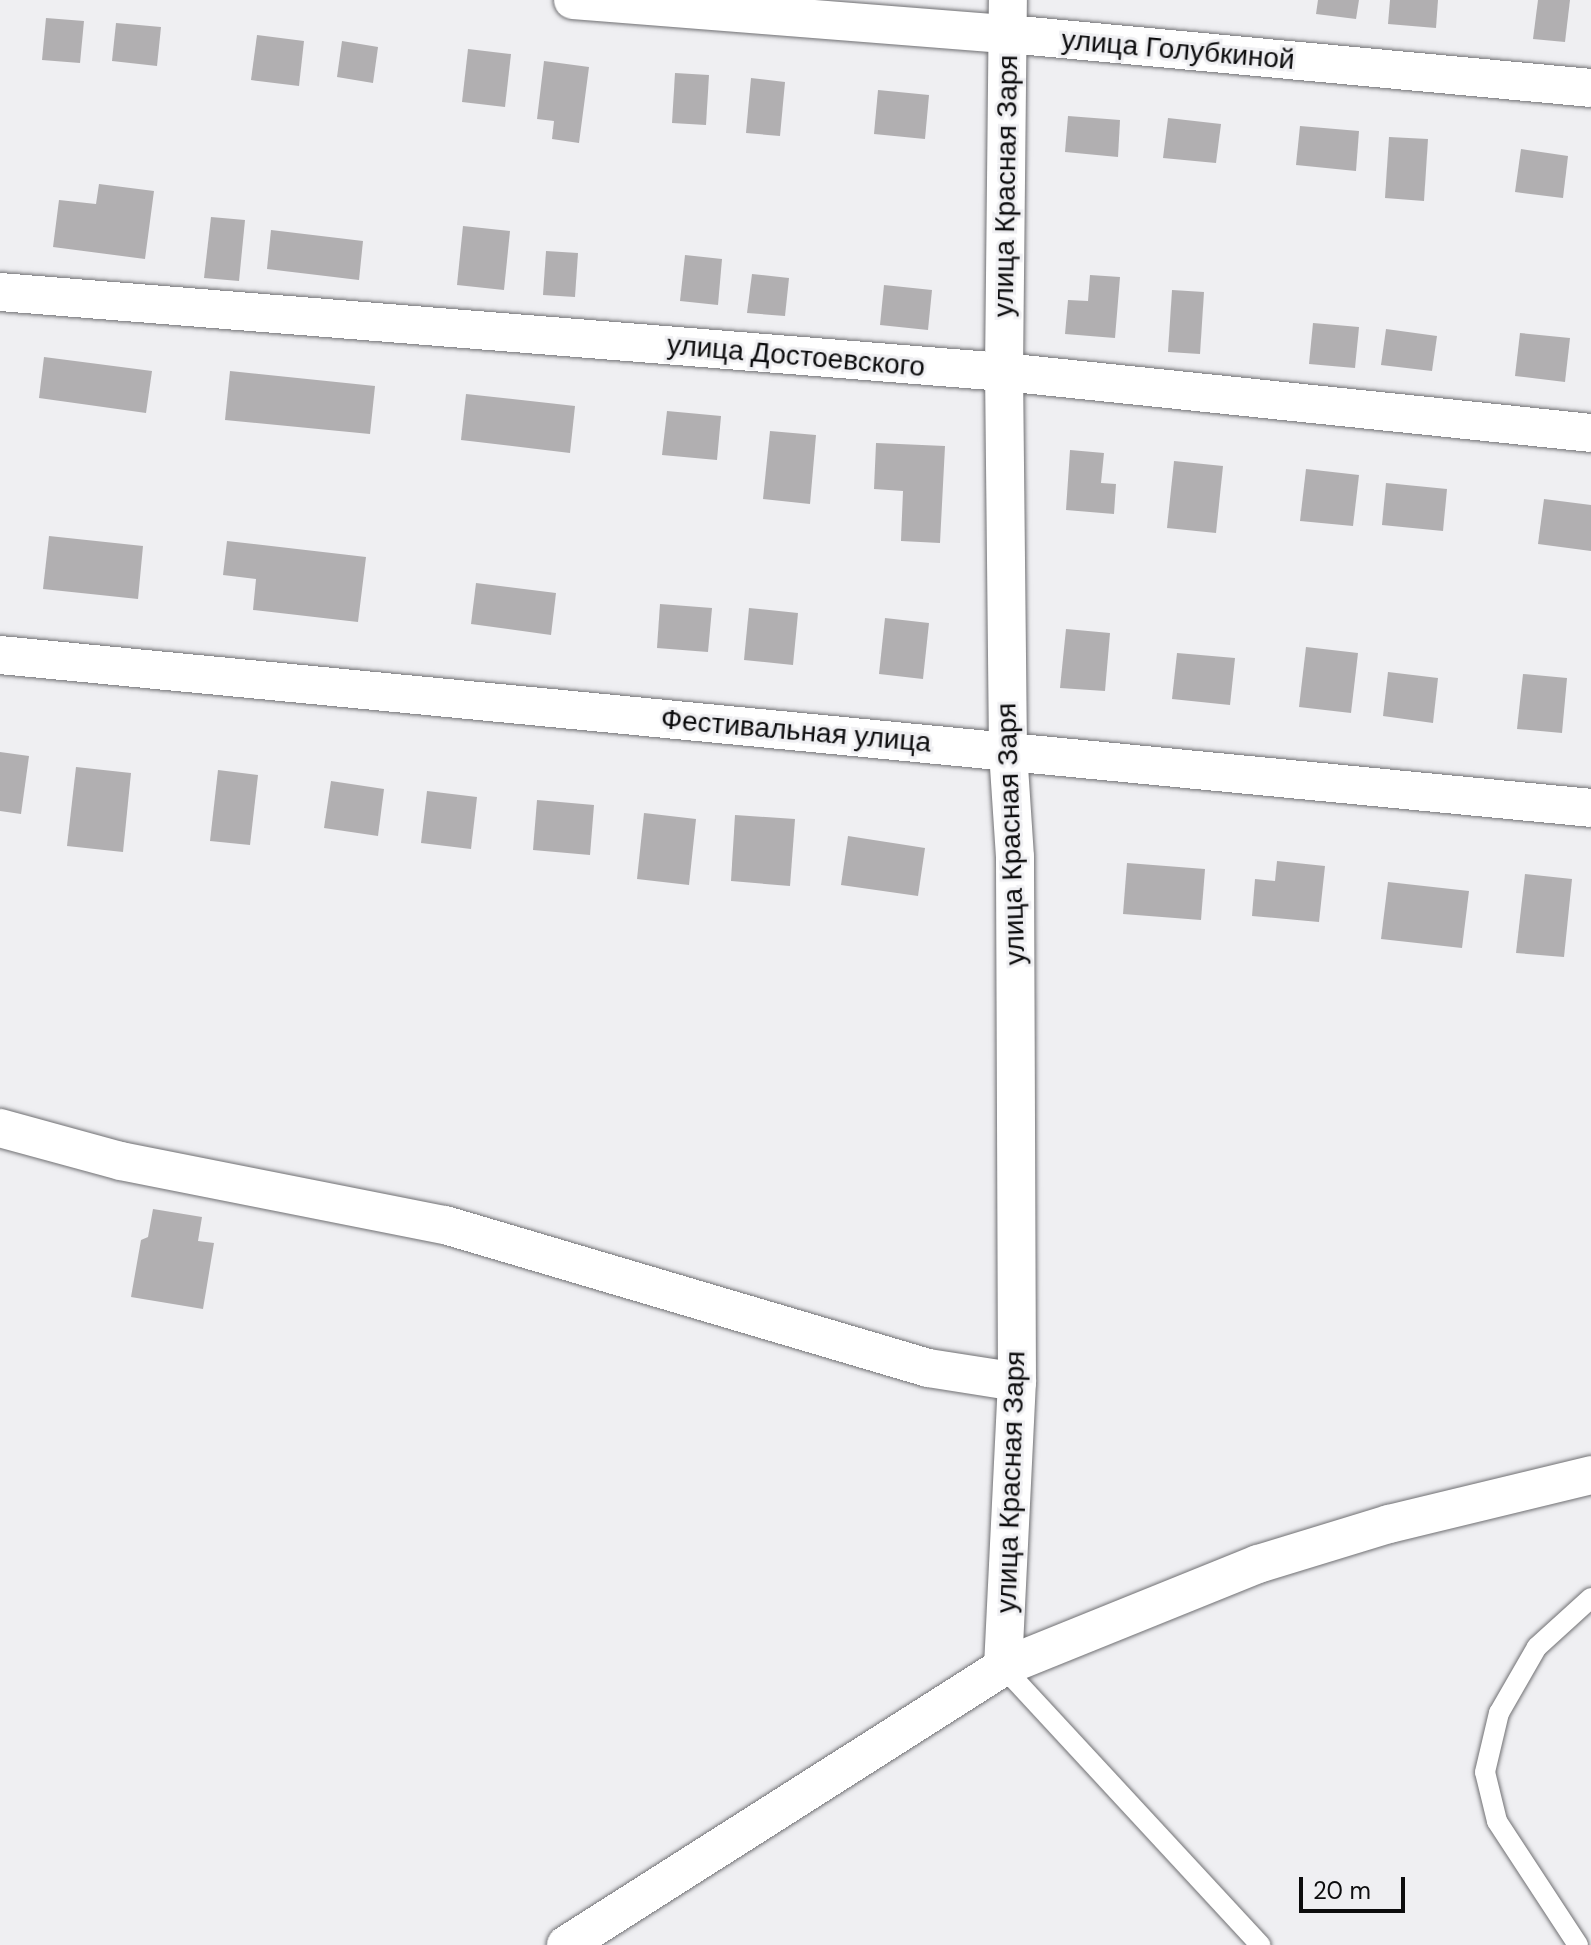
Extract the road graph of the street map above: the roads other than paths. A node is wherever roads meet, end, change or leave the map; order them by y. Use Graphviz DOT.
graph roads {
  1 [pos="573,0"];
  2 [pos="1008,17"];
  3 [pos="1591,88"];
  4 [pos="0,292"];
  5 [pos="1004,372"];
  6 [pos="1591,433"];
  7 [pos="0,655"];
  8 [pos="1008,751"];
  9 [pos="1591,808"];
  10 [pos="0,1128"];
  11 [pos="1017,1382"];
  12 [pos="1591,1475"];
  13 [pos="1591,1598"];
  14 [pos="1003,1667"];
  15 [pos="566,1945"];
  16 [pos="1260,1945"];
  17 [pos="1578,1945"];
  1 -- 2 [label="street, улица Голубкиной"];
  2 -- 3 [label="street, улица Голубкиной"];
  2 -- 5 [label="street, улица Красная Заря"];
  4 -- 5 [label="street, улица Достоевского"];
  5 -- 6 [label="street, улица Достоевского"];
  5 -- 8 [label="street, улица Красная Заря"];
  7 -- 8 [label="street, Фестивальная улица"];
  8 -- 9 [label="street, Фестивальная улица"];
  8 -- 11 [label="street, улица Красная Заря"];
  10 -- 11 [label="street"];
  11 -- 14 [label="street, улица Красная Заря"];
  12 -- 14 [label="street"];
  13 -- 17 [label="lane"];
  14 -- 15 [label="street"];
  14 -- 16 [label="lane"];
}
